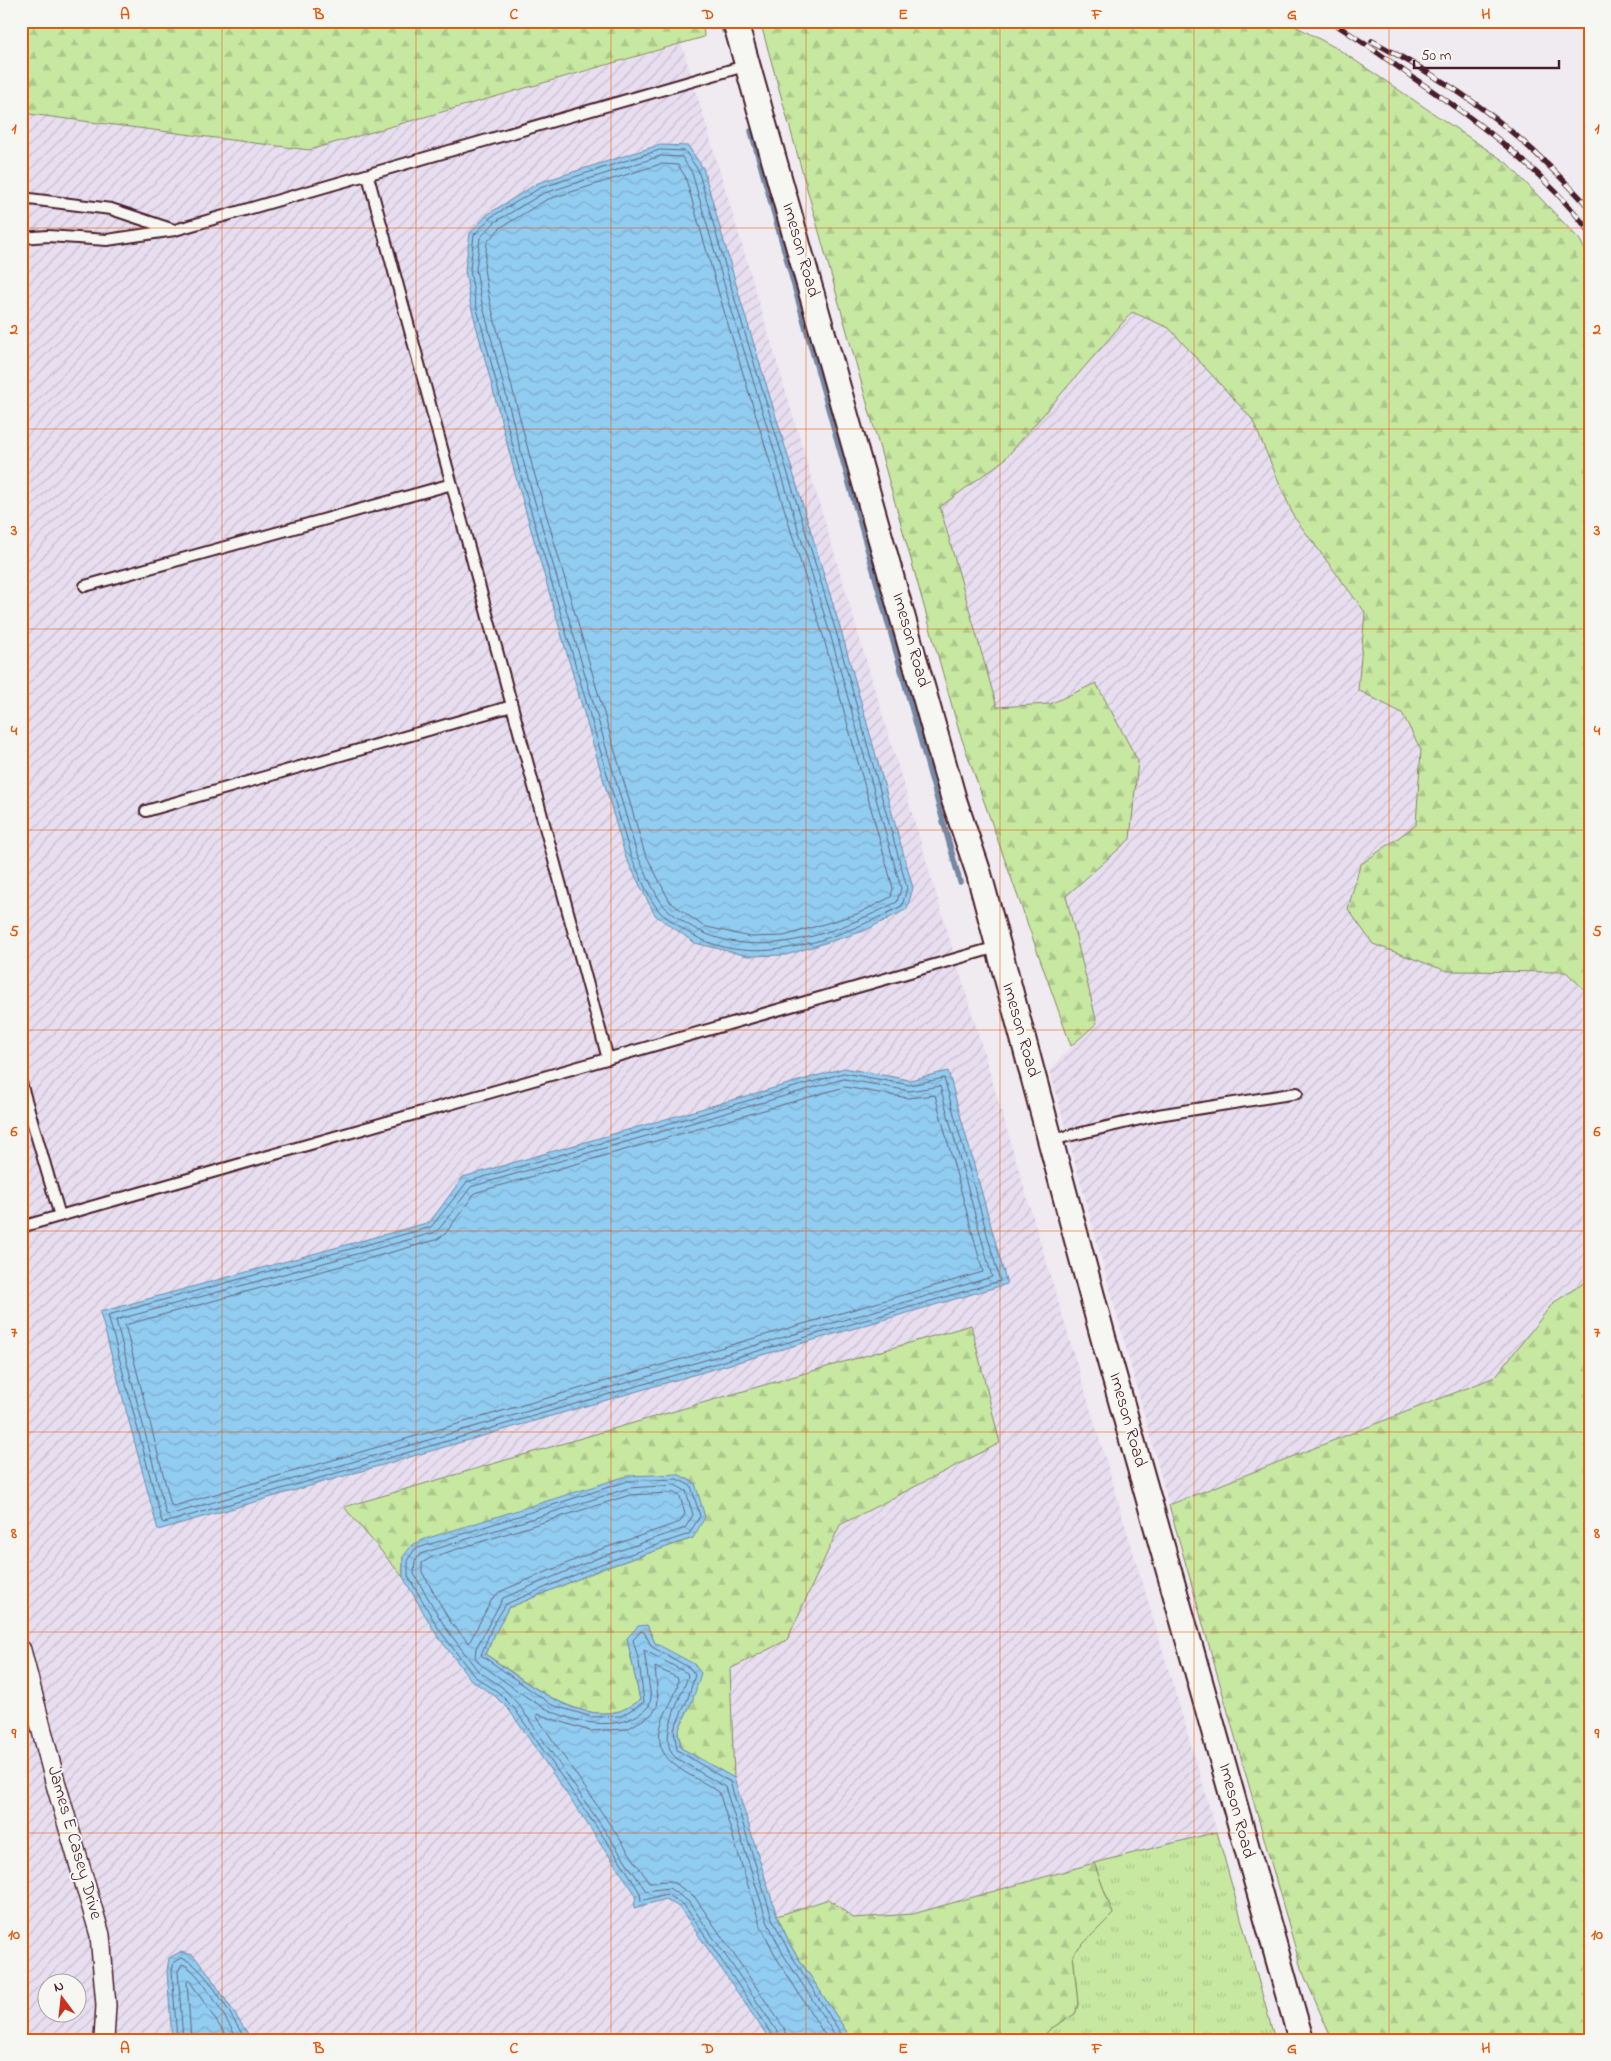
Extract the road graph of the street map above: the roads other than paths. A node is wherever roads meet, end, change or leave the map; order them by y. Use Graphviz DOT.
graph roads {
  1 [pos="735,21"];
  2 [pos="748,65"];
  3 [pos="368,176"];
  4 [pos="21,198"];
  5 [pos="174,230"];
  6 [pos="21,238"];
  7 [pos="452,484"];
  8 [pos="85,586"];
  9 [pos="512,706"];
  10 [pos="146,811"];
  11 [pos="997,947"];
  12 [pos="608,1059"];
  13 [pos="21,1083"];
  14 [pos="1297,1093"];
  15 [pos="1051,1140"];
  16 [pos="60,1216"];
  17 [pos="21,1227"];
  18 [pos="21,1650"];
  19 [pos="104,2040"];
  20 [pos="1301,2040"];
  1 -- 2 [label="street, Imeson Road"];
  2 -- 3 [label="lane"];
  2 -- 11 [label="street, Imeson Road"];
  3 -- 5 [label="lane"];
  3 -- 7 [label="lane"];
  4 -- 5 [label="lane"];
  5 -- 6 [label="lane"];
  7 -- 8 [label="lane"];
  7 -- 9 [label="lane"];
  9 -- 10 [label="lane"];
  9 -- 12 [label="lane"];
  11 -- 12 [label="lane"];
  11 -- 15 [label="street, Imeson Road"];
  12 -- 16 [label="lane"];
  13 -- 16 [label="lane"];
  14 -- 15 [label="lane"];
  15 -- 20 [label="street, Imeson Road"];
  16 -- 17 [label="lane"];
  18 -- 19 [label="street, James E Casey Drive"];
}
